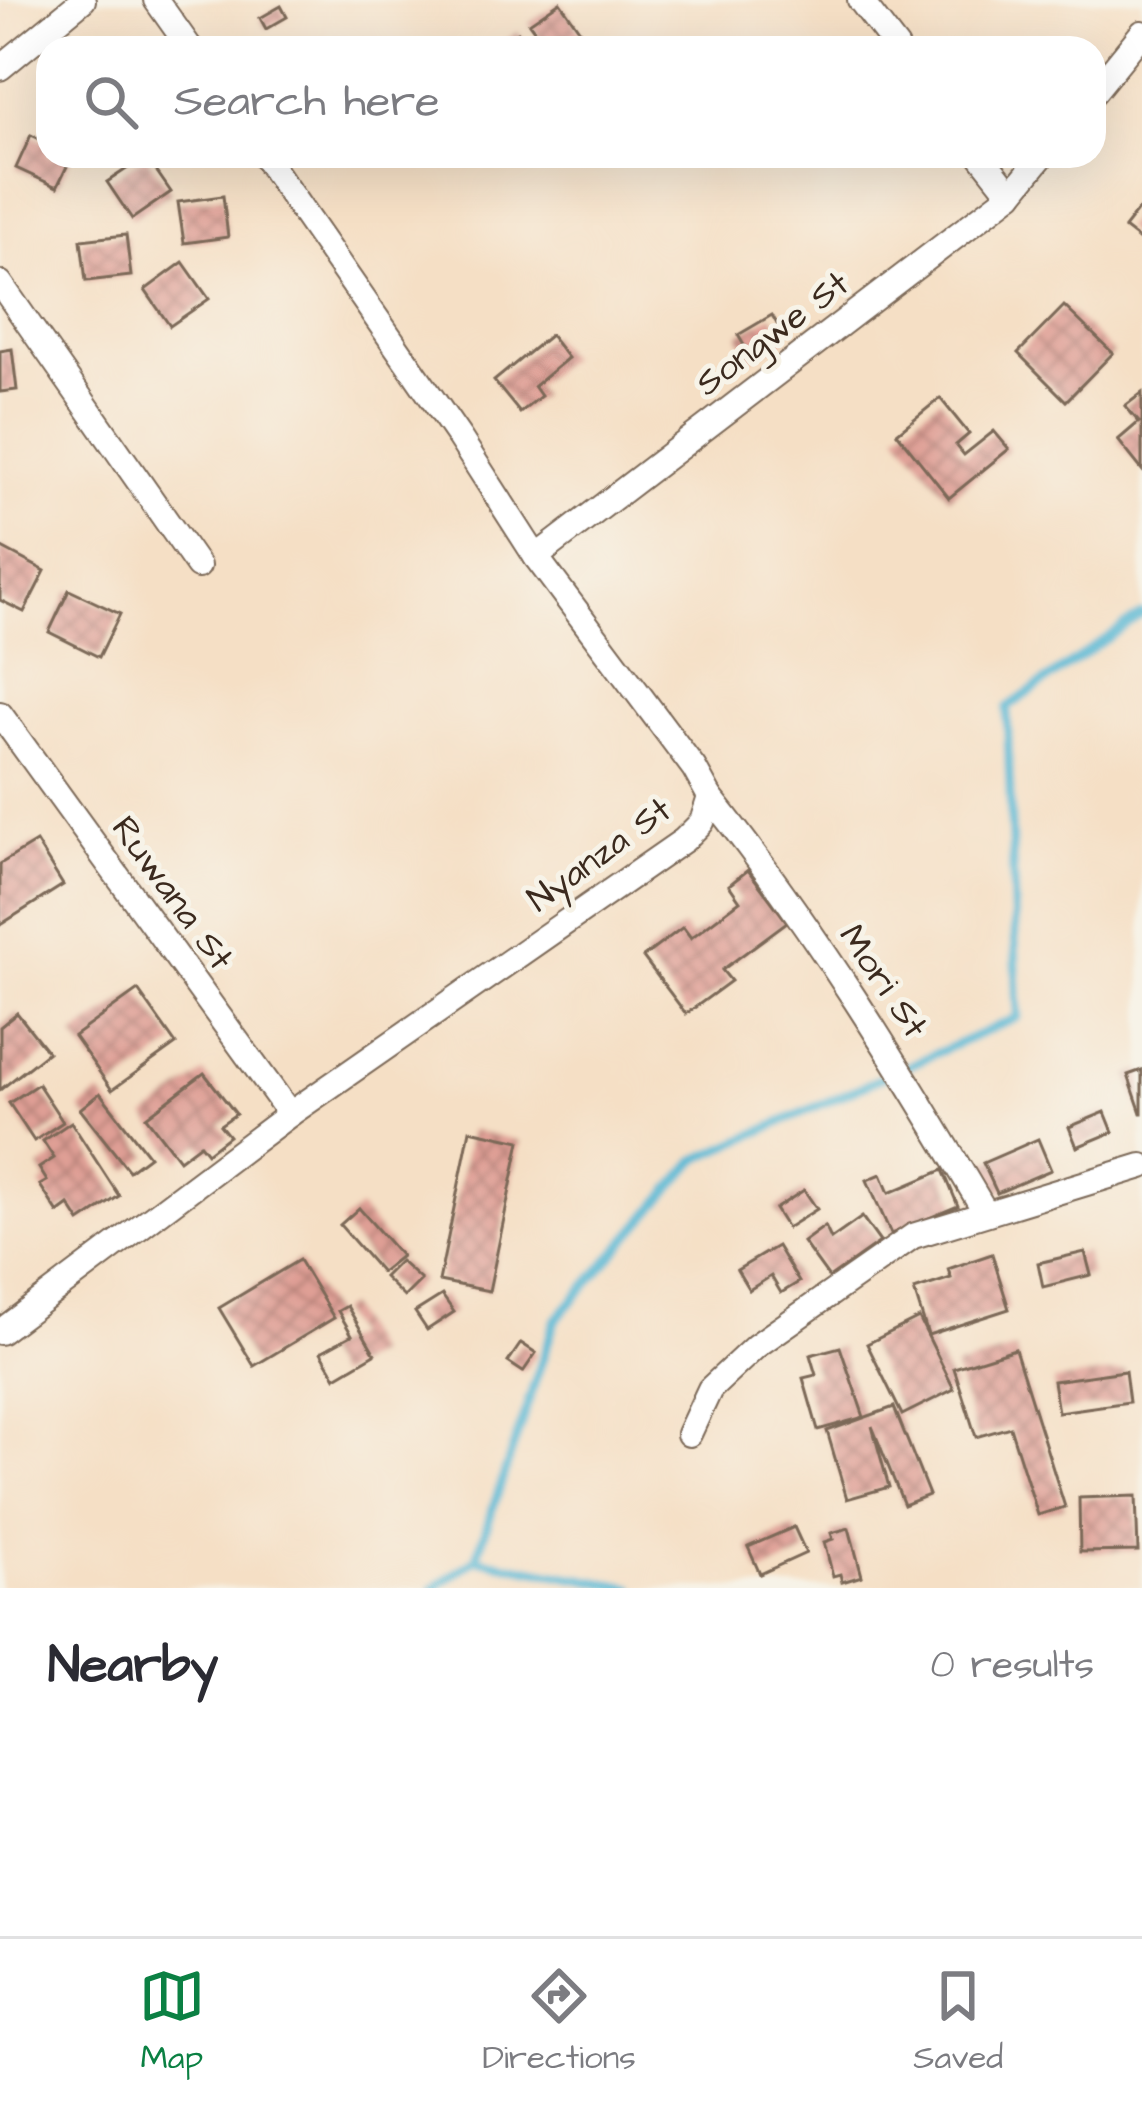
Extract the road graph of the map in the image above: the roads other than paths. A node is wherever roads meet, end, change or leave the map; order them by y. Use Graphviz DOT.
graph roads {
  1 [pos="83,0"];
  2 [pos="156,0"];
  3 [pos="860,0"];
  4 [pos="1142,33"];
  5 [pos="39,36"];
  6 [pos="182,36"];
  7 [pos="888,36"];
  8 [pos="36,39"];
  9 [pos="0,68"];
  10 [pos="1106,77"];
  11 [pos="272,168"];
  12 [pos="990,168"];
  13 [pos="1032,168"];
  14 [pos="1011,194"];
  15 [pos="0,283"];
  16 [pos="536,557"];
  17 [pos="198,566"];
  18 [pos="0,714"];
  19 [pos="710,797"];
  20 [pos="290,1114"];
  21 [pos="1142,1166"];
  22 [pos="986,1213"];
  23 [pos="0,1331"];
  24 [pos="689,1434"];
  1 -- 5 [label="street"];
  2 -- 6 [label="street"];
  3 -- 7 [label="street"];
  4 -- 10 [label="street"];
  8 -- 9 [label="street"];
  11 -- 16 [label="street, Nyanza St"];
  12 -- 14 [label="street"];
  13 -- 14 [label="street, Songwe St"];
  14 -- 16 [label="street, Songwe St"];
  15 -- 17 [label="street"];
  16 -- 19 [label="street, Nyanza St"];
  18 -- 20 [label="street, Ruwana St"];
  19 -- 20 [label="street, Nyanza St"];
  19 -- 22 [label="street, Mori St"];
  20 -- 23 [label="street, Nyanza St"];
  21 -- 22 [label="street"];
  22 -- 24 [label="street"];
}
